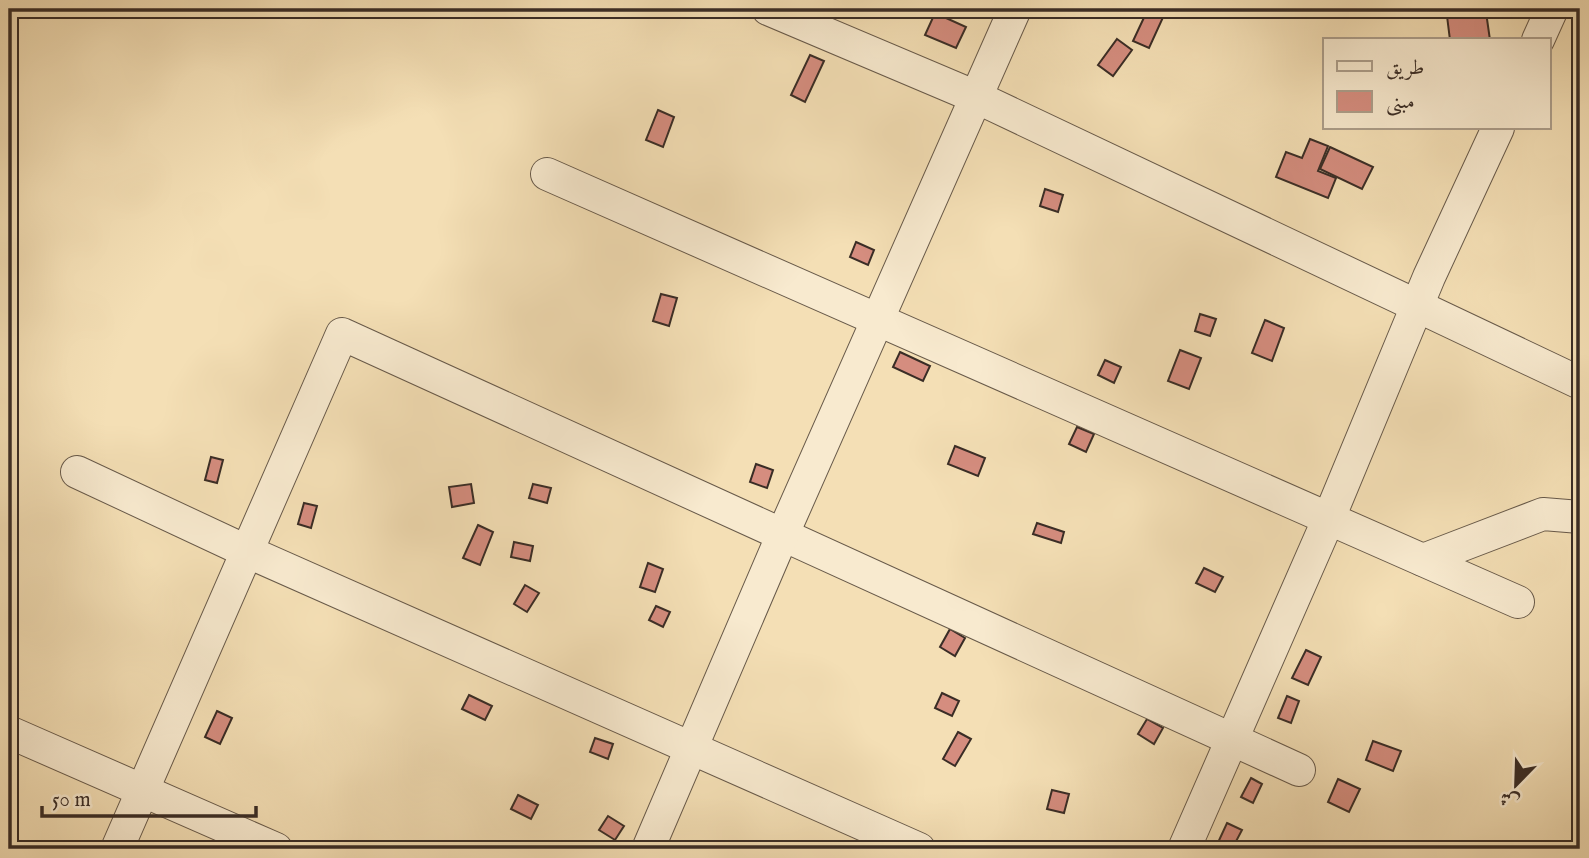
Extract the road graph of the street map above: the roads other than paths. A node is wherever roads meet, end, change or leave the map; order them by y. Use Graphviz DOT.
graph roads {
  1 [pos="768,9"];
  2 [pos="1015,9"];
  3 [pos="1552,9"];
  4 [pos="1539,38"];
  5 [pos="976,97"];
  6 [pos="1497,130"];
  7 [pos="547,174"];
  8 [pos="1418,306"];
  9 [pos="878,319"];
  10 [pos="1580,383"];
  11 [pos="78,472"];
  12 [pos="1580,517"];
  13 [pos="1329,518"];
  14 [pos="783,536"];
  15 [pos="246,551"];
  16 [pos="1423,560"];
  17 [pos="1518,602"];
  18 [pos="9,732"];
  19 [pos="1232,740"];
  20 [pos="691,749"];
  21 [pos="1299,770"];
  22 [pos="142,790"];
  23 [pos="117,849"];
  24 [pos="276,849"];
  25 [pos="648,849"];
  26 [pos="919,849"];
  27 [pos="1184,849"];
  1 -- 5 [label="street"];
  2 -- 5 [label="street"];
  3 -- 4 [label="street"];
  5 -- 8 [label="street"];
  5 -- 9 [label="street"];
  6 -- 8 [label="street"];
  7 -- 9 [label="street"];
  8 -- 10 [label="street"];
  8 -- 13 [label="street"];
  9 -- 13 [label="street"];
  9 -- 14 [label="street"];
  11 -- 15 [label="street"];
  12 -- 16 [label="street"];
  13 -- 16 [label="street"];
  13 -- 19 [label="street"];
  14 -- 15 [label="street"];
  14 -- 19 [label="street"];
  14 -- 20 [label="street"];
  15 -- 20 [label="street"];
  15 -- 22 [label="street"];
  16 -- 17 [label="street"];
  18 -- 22 [label="street"];
  19 -- 21 [label="street"];
  19 -- 27 [label="street"];
  20 -- 25 [label="street"];
  20 -- 26 [label="street"];
  22 -- 23 [label="street"];
  22 -- 24 [label="street"];
}
